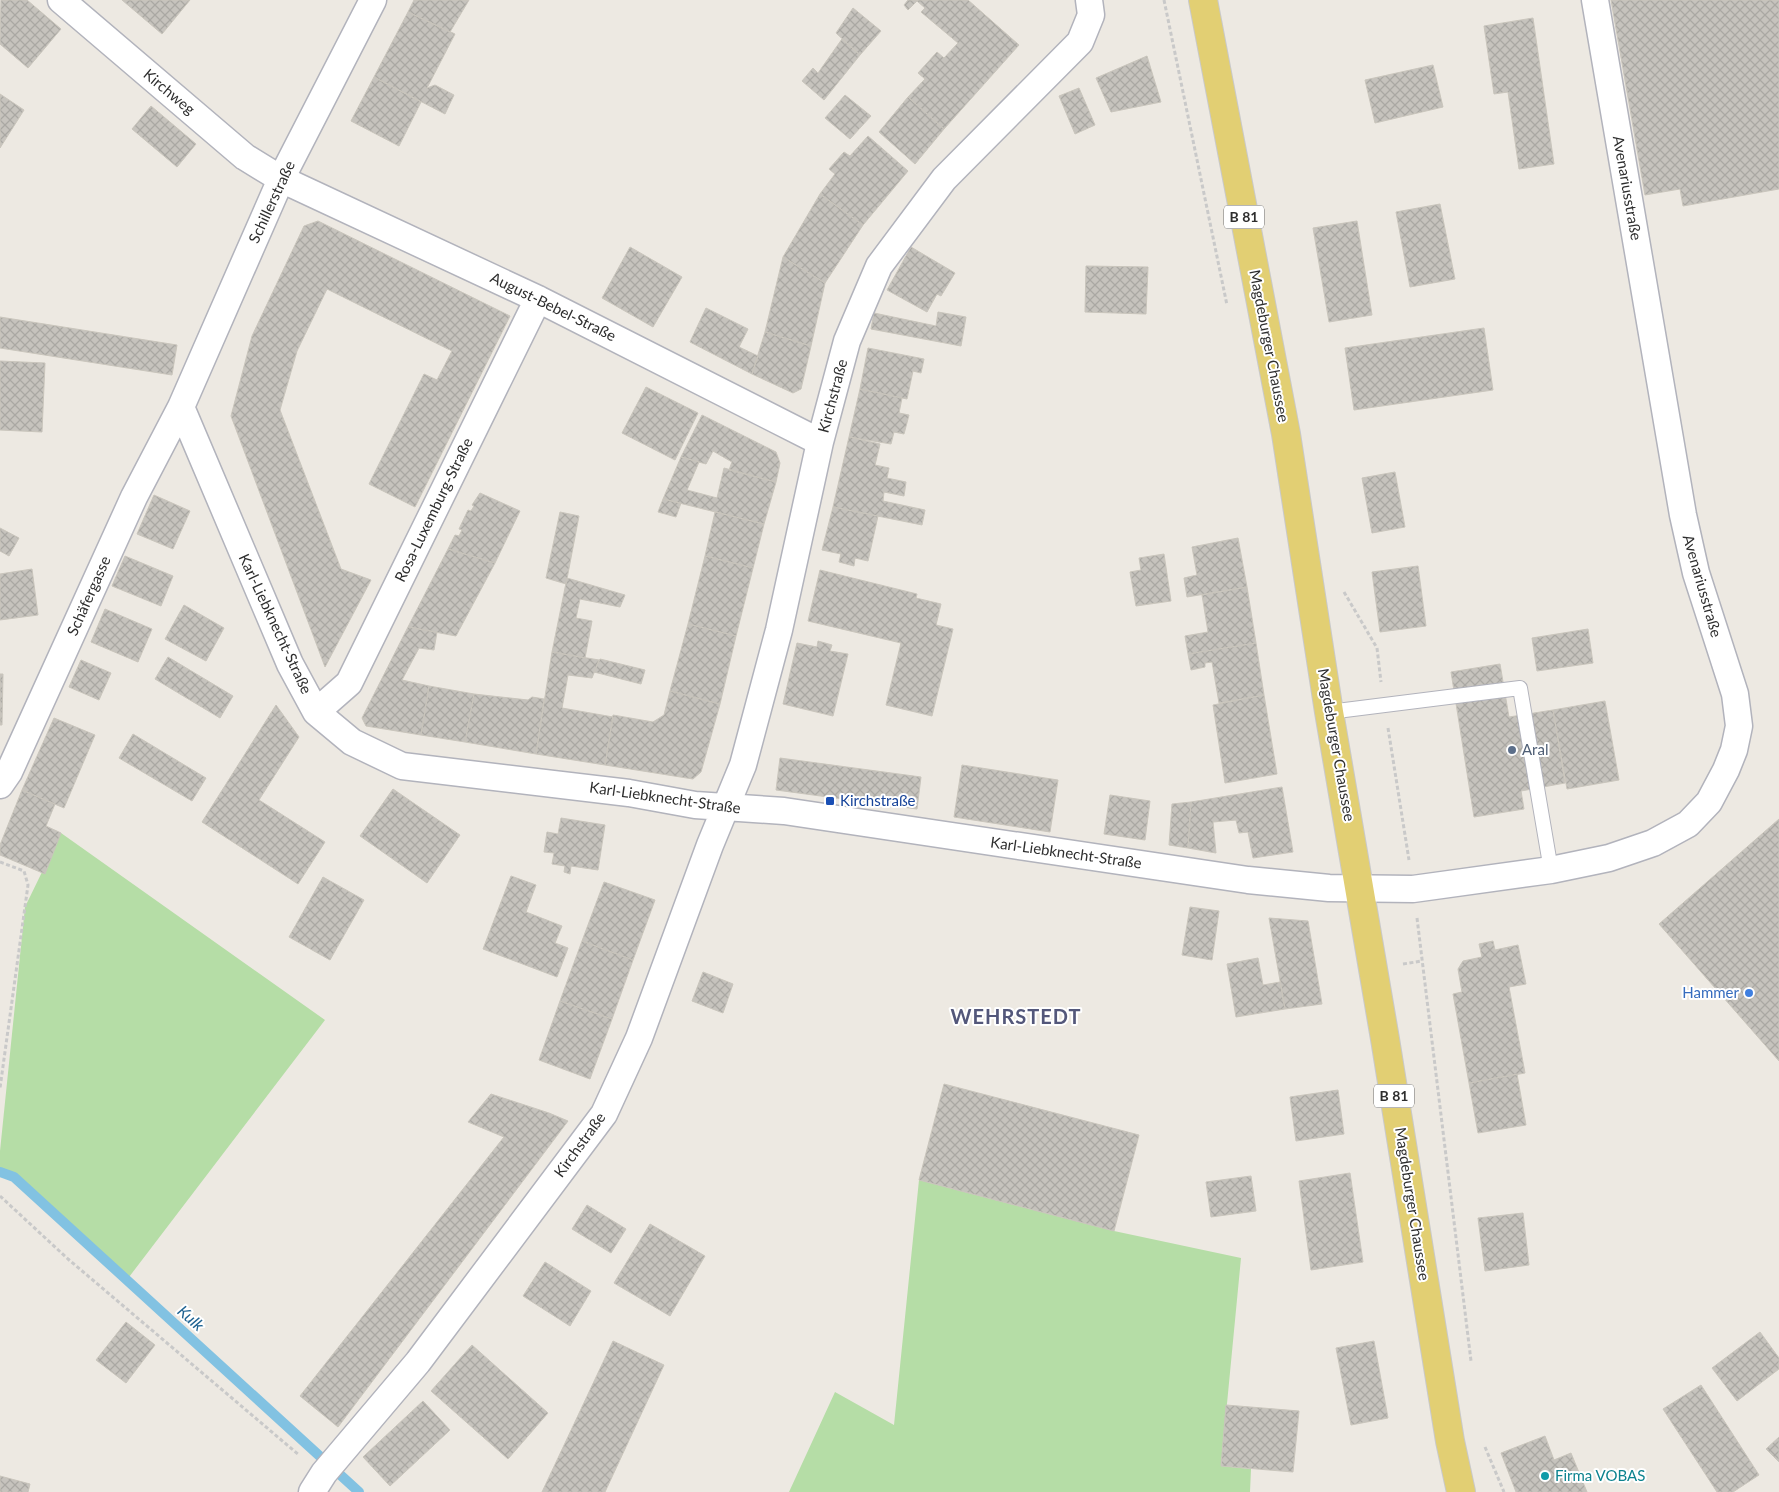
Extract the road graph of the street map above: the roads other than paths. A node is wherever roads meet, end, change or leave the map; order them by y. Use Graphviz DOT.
graph roads {
  1 [pos="61,0"];
  2 [pos="373,0"];
  3 [pos="1089,0"];
  4 [pos="1203,0"];
  5 [pos="1595,0"];
  6 [pos="282,179"];
  7 [pos="538,299"];
  8 [pos="180,407"];
  9 [pos="820,442"];
  10 [pos="316,712"];
  11 [pos="1329,712"];
  12 [pos="0,785"];
  13 [pos="725,808"];
  14 [pos="1551,870"];
  15 [pos="1360,889"];
  16 [pos="320,1480"];
  17 [pos="1461,1492"];
  1 -- 6 [label="street, Kirchweg"];
  2 -- 6 [label="street, Schillerstraße"];
  3 -- 9 [label="street, Kirchstraße"];
  4 -- 11 [label="main road, Magdeburger Chaussee / B 81"];
  5 -- 14 [label="street, Avenariusstraße"];
  6 -- 7 [label="street, August-Bebel-Straße"];
  6 -- 8 [label="street, Schillerstraße"];
  7 -- 9 [label="street, August-Bebel-Straße"];
  7 -- 10 [label="street, Rosa-Luxemburg-Straße"];
  8 -- 10 [label="street, Karl-Liebknecht-Straße"];
  8 -- 12 [label="street, Schäfergasse"];
  9 -- 13 [label="street, Kirchstraße"];
  10 -- 13 [label="street, Karl-Liebknecht-Straße"];
  11 -- 14 [label="lane"];
  11 -- 15 [label="main road, Magdeburger Chaussee / B 81"];
  13 -- 15 [label="street, Karl-Liebknecht-Straße"];
  13 -- 16 [label="street, Kirchstraße"];
  14 -- 15 [label="street, Avenariusstraße"];
  15 -- 17 [label="main road, Magdeburger Chaussee / B 81"];
}
